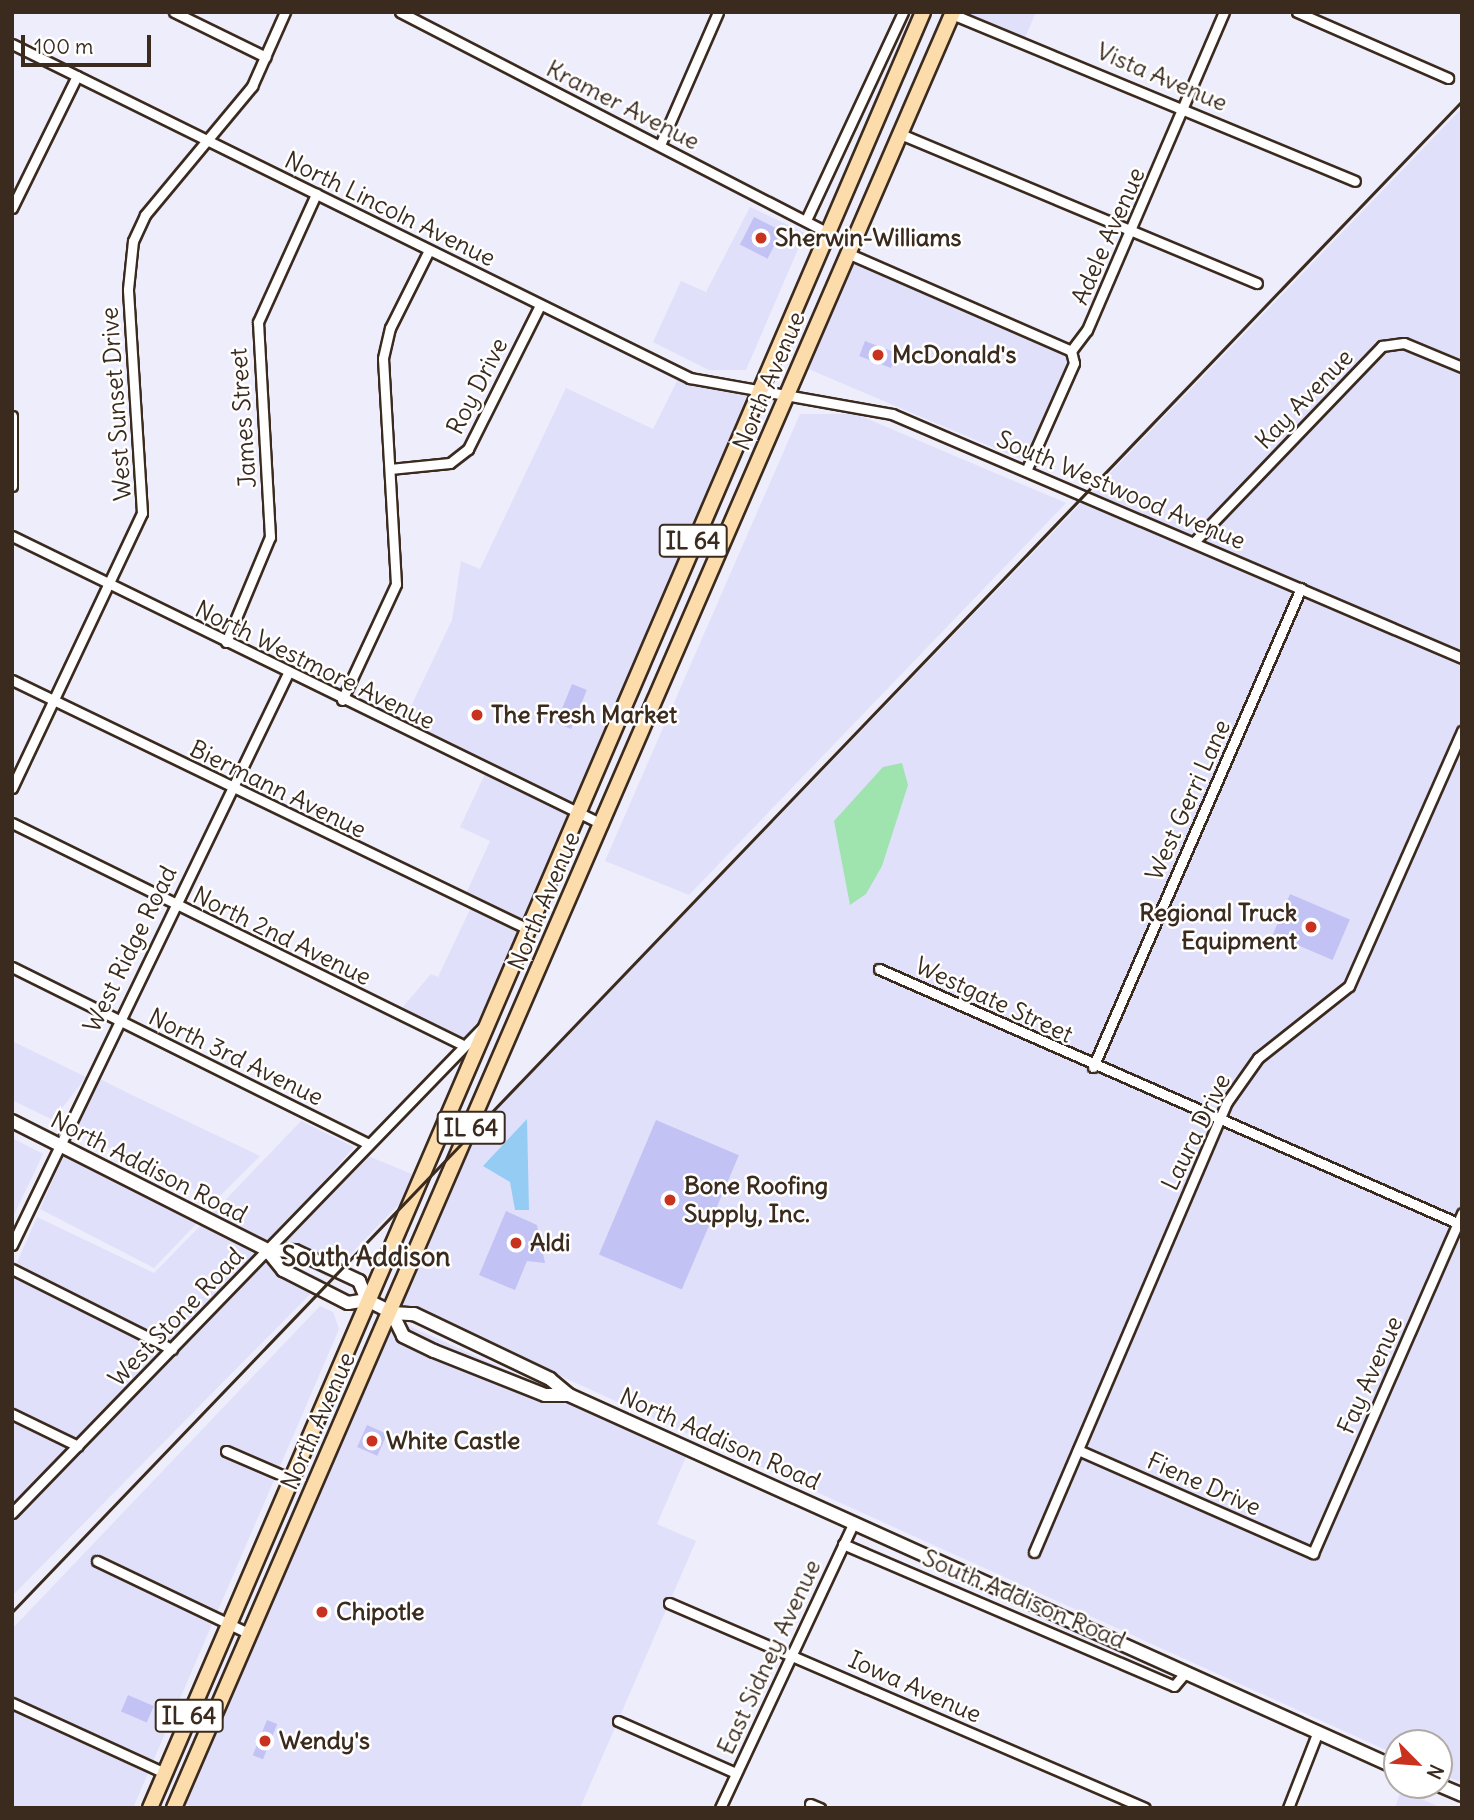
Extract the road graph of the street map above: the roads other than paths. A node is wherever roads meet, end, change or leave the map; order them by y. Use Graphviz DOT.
graph roads {
  1 [pos="174,12"];
  2 [pos="285,12"];
  3 [pos="400,12"];
  4 [pos="718,12"];
  5 [pos="903,12"];
  6 [pos="923,12"];
  7 [pos="1224,12"];
  8 [pos="1297,12"];
  9 [pos="953,13"];
  10 [pos="12,44"];
  11 [pos="266,57"];
  12 [pos="77,76"];
  13 [pos="1448,78"];
  14 [pos="1185,107"];
  15 [pos="898,133"];
  16 [pos="207,140"];
  17 [pos="660,145"];
  18 [pos="1355,181"];
  19 [pos="316,194"];
  20 [pos="12,208"];
  21 [pos="806,220"];
  22 [pos="1132,228"];
  23 [pos="828,233"];
  24 [pos="429,250"];
  25 [pos="847,253"];
  26 [pos="1257,283"];
  27 [pos="540,304"];
  28 [pos="1071,351"];
  29 [pos="1462,367"];
  30 [pos="756,394"];
  31 [pos="787,398"];
  32 [pos="12,416"];
  33 [pos="390,469"];
  34 [pos="1026,471"];
  35 [pos="12,486"];
  36 [pos="12,536"];
  37 [pos="1194,542"];
  38 [pos="111,585"];
  39 [pos="1301,588"];
  40 [pos="226,642"];
  41 [pos="1462,658"];
  42 [pos="288,673"];
  43 [pos="12,680"];
  44 [pos="342,700"];
  45 [pos="54,701"];
  46 [pos="1462,731"];
  47 [pos="12,788"];
  48 [pos="231,788"];
  49 [pos="578,813"];
  50 [pos="12,823"];
  51 [pos="602,824"];
  52 [pos="174,903"];
  53 [pos="528,929"];
  54 [pos="12,967"];
  55 [pos="879,969"];
  56 [pos="117,1019"];
  57 [pos="484,1027"];
  58 [pos="461,1044"];
  59 [pos="1094,1067"];
  60 [pos="12,1121"];
  61 [pos="1218,1121"];
  62 [pos="57,1143"];
  63 [pos="367,1143"];
  64 [pos="1462,1213"];
  65 [pos="1460,1224"];
  66 [pos="12,1245"];
  67 [pos="267,1250"];
  68 [pos="12,1269"];
  69 [pos="367,1300"];
  70 [pos="392,1313"];
  71 [pos="172,1349"];
  72 [pos="569,1395"];
  73 [pos="12,1414"];
  74 [pos="78,1446"];
  75 [pos="1078,1450"];
  76 [pos="226,1451"];
  77 [pos="291,1479"];
  78 [pos="12,1513"];
  79 [pos="854,1522"];
  80 [pos="843,1544"];
  81 [pos="1034,1552"];
  82 [pos="1313,1553"];
  83 [pos="97,1561"];
  84 [pos="670,1603"];
  85 [pos="227,1624"];
  86 [pos="250,1634"];
  87 [pos="793,1654"];
  88 [pos="1184,1674"];
  89 [pos="12,1703"];
  90 [pos="618,1721"];
  91 [pos="1317,1734"];
  92 [pos="1383,1762"];
  93 [pos="165,1773"];
  94 [pos="736,1773"];
  95 [pos="810,1804"];
  96 [pos="178,1806"];
  97 [pos="150,1808"];
  98 [pos="720,1808"];
  99 [pos="820,1808"];
  100 [pos="1145,1808"];
  101 [pos="1288,1808"];
  1 -- 11 [label="street"];
  2 -- 11 [label="street, West Sunset Drive"];
  3 -- 17 [label="street, Kramer Avenue"];
  4 -- 17 [label="street"];
  5 -- 21 [label="street"];
  6 -- 23 [label="main road, North Avenue / IL 64"];
  7 -- 14 [label="street, Adele Avenue"];
  8 -- 13 [label="street"];
  9 -- 14 [label="street, Vista Avenue"];
  9 -- 15 [label="main road, North Avenue / IL 64"];
  10 -- 12 [label="street, North Lincoln Avenue"];
  11 -- 16 [label="street, West Sunset Drive"];
  12 -- 16 [label="street, North Lincoln Avenue"];
  12 -- 20 [label="street"];
  14 -- 18 [label="street, Vista Avenue"];
  14 -- 22 [label="street, Adele Avenue"];
  15 -- 22 [label="street"];
  15 -- 25 [label="main road, North Avenue / IL 64"];
  16 -- 19 [label="street, North Lincoln Avenue"];
  16 -- 38 [label="street, West Sunset Drive"];
  17 -- 21 [label="street, Kramer Avenue"];
  19 -- 24 [label="street, North Lincoln Avenue"];
  19 -- 40 [label="street, James Street"];
  21 -- 23 [label="street, Kramer Avenue"];
  22 -- 26 [label="street"];
  22 -- 28 [label="street, Adele Avenue"];
  23 -- 30 [label="main road, North Avenue / IL 64"];
  24 -- 27 [label="street, North Lincoln Avenue"];
  24 -- 33 [label="street"];
  25 -- 28 [label="street"];
  25 -- 31 [label="main road, North Avenue / IL 64"];
  27 -- 30 [label="street, North Lincoln Avenue"];
  27 -- 33 [label="street, Roy Drive"];
  28 -- 34 [label="street, Adele Avenue"];
  29 -- 37 [label="street, Kay Avenue"];
  30 -- 31 [label="street, South Westwood Avenue"];
  30 -- 49 [label="main road, North Avenue / IL 64"];
  31 -- 34 [label="street, South Westwood Avenue"];
  31 -- 51 [label="main road, North Avenue / IL 64"];
  32 -- 35 [label="street"];
  33 -- 44 [label="street"];
  34 -- 37 [label="street, South Westwood Avenue"];
  36 -- 38 [label="street, North Westmore Avenue"];
  37 -- 39 [label="street, South Westwood Avenue"];
  38 -- 40 [label="street, North Westmore Avenue"];
  38 -- 45 [label="street, West Sunset Drive"];
  39 -- 41 [label="street, South Westwood Avenue"];
  39 -- 59 [label="street, West Gerri Lane"];
  40 -- 42 [label="street, North Westmore Avenue"];
  42 -- 44 [label="street, North Westmore Avenue"];
  42 -- 48 [label="street, West Ridge Road"];
  43 -- 45 [label="street, Biermann Avenue"];
  44 -- 49 [label="street, North Westmore Avenue"];
  45 -- 47 [label="street, West Sunset Drive"];
  45 -- 48 [label="street, Biermann Avenue"];
  46 -- 61 [label="street, Laura Drive"];
  48 -- 52 [label="street, West Ridge Road"];
  48 -- 53 [label="street, Biermann Avenue"];
  49 -- 51 [label="street, North Westmore Avenue"];
  49 -- 53 [label="main road, North Avenue / IL 64"];
  50 -- 52 [label="street, North 2nd Avenue"];
  51 -- 70 [label="main road, North Avenue / IL 64"];
  52 -- 56 [label="street, West Ridge Road"];
  52 -- 58 [label="street, North 2nd Avenue"];
  53 -- 57 [label="main road, North Avenue / IL 64"];
  54 -- 56 [label="street, North 3rd Avenue"];
  55 -- 59 [label="street, Westgate Street"];
  56 -- 62 [label="street, West Ridge Road"];
  56 -- 63 [label="street, North 3rd Avenue"];
  57 -- 58 [label="street, West Stone Road"];
  57 -- 69 [label="main road, North Avenue / IL 64"];
  58 -- 63 [label="street, West Stone Road"];
  59 -- 61 [label="street, Westgate Street"];
  60 -- 62 [label="street, North Addison Road"];
  61 -- 65 [label="street, Westgate Street"];
  61 -- 75 [label="street, Laura Drive"];
  62 -- 66 [label="street, West Ridge Road"];
  62 -- 67 [label="street, North Addison Road"];
  63 -- 67 [label="street, West Stone Road"];
  64 -- 65 [label="street, Fay Avenue"];
  65 -- 82 [label="street, Fay Avenue"];
  67 -- 69 [label="street, North Addison Road"];
  67 -- 69 [label="street, North Addison Road"];
  67 -- 71 [label="street, West Stone Road"];
  68 -- 71 [label="street"];
  69 -- 70 [label="street, North Addison Road"];
  69 -- 77 [label="main road, North Avenue / IL 64"];
  70 -- 72 [label="street, North Addison Road"];
  70 -- 72 [label="street, North Addison Road"];
  70 -- 86 [label="main road, North Avenue / IL 64"];
  71 -- 74 [label="street, West Stone Road"];
  72 -- 79 [label="street, North Addison Road"];
  73 -- 74 [label="street"];
  74 -- 78 [label="street, West Stone Road"];
  75 -- 81 [label="street, Laura Drive"];
  75 -- 82 [label="street, Fiene Drive"];
  76 -- 77 [label="street"];
  77 -- 85 [label="main road, North Avenue / IL 64"];
  79 -- 80 [label="street, East Sidney Avenue"];
  79 -- 88 [label="street, South Addison Road"];
  80 -- 87 [label="street, East Sidney Avenue"];
  80 -- 88 [label="street, South Addison Road"];
  83 -- 85 [label="street"];
  84 -- 87 [label="street, Iowa Avenue"];
  85 -- 86 [label="street"];
  85 -- 93 [label="main road, North Avenue / IL 64"];
  86 -- 96 [label="main road, North Avenue / IL 64"];
  87 -- 94 [label="street, East Sidney Avenue"];
  87 -- 100 [label="street, Iowa Avenue"];
  88 -- 91 [label="street, South Addison Road"];
  89 -- 93 [label="street"];
  90 -- 94 [label="street"];
  91 -- 92 [label="street, South Addison Road"];
  91 -- 101 [label="street"];
  93 -- 97 [label="main road, North Avenue / IL 64"];
  94 -- 98 [label="street, East Sidney Avenue"];
  95 -- 99 [label="street"];
}
